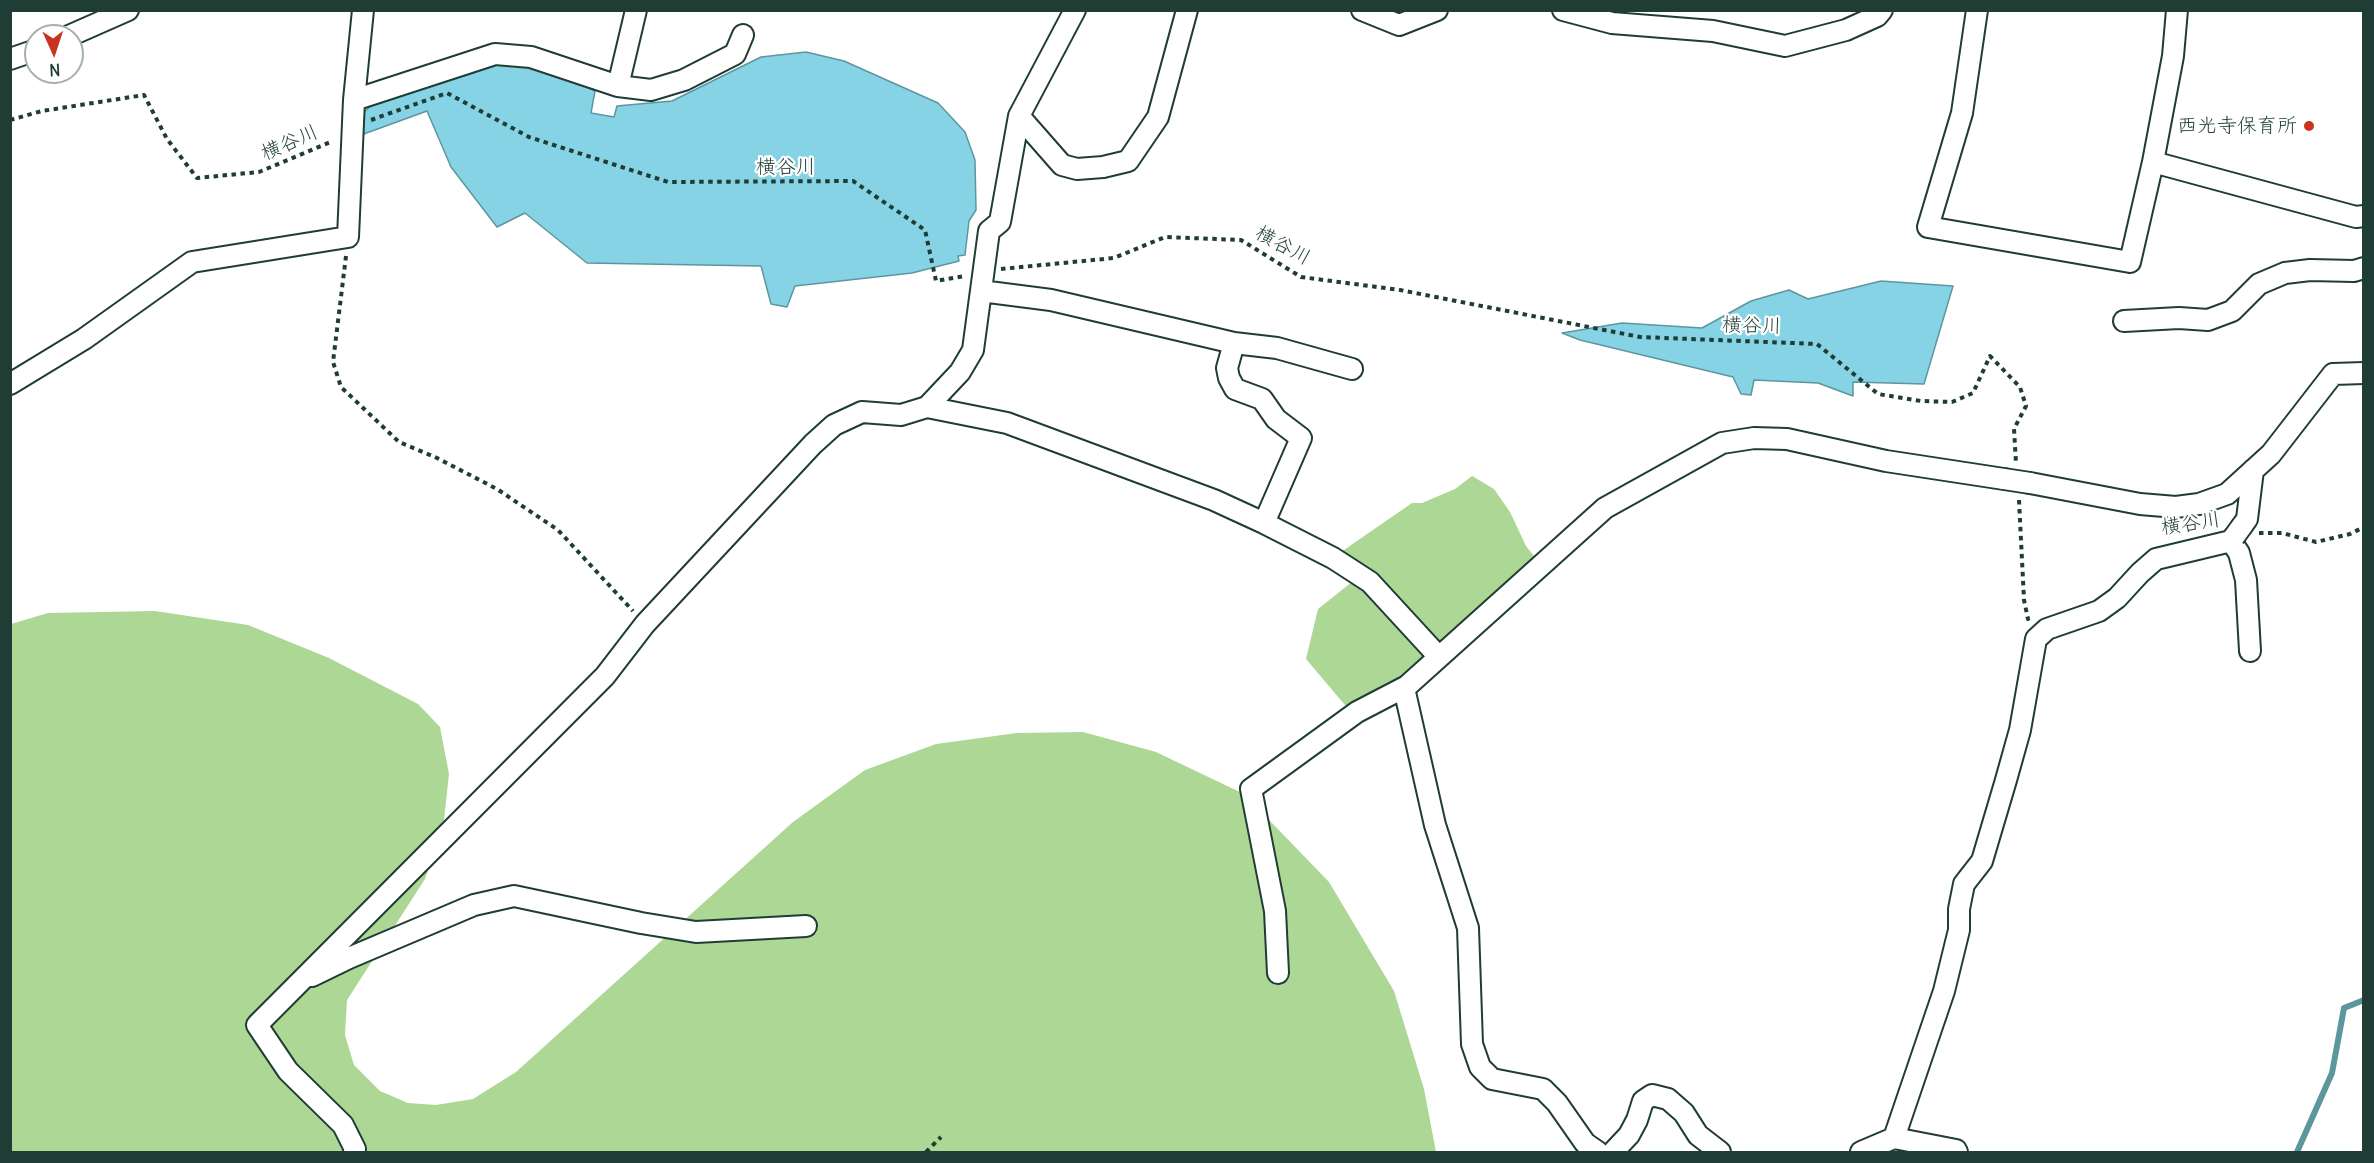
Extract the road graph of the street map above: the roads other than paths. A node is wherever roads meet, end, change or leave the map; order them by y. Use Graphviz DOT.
graph roads {
  1 [pos="128,10"];
  2 [pos="363,10"];
  3 [pos="636,10"];
  4 [pos="1075,10"];
  5 [pos="1187,10"];
  6 [pos="1362,10"];
  7 [pos="1437,10"];
  8 [pos="1563,10"];
  9 [pos="1882,10"];
  10 [pos="1977,10"];
  11 [pos="2177,10"];
  12 [pos="84,29"];
  13 [pos="743,35"];
  14 [pos="618,86"];
  15 [pos="354,100"];
  16 [pos="1019,116"];
  17 [pos="2153,162"];
  18 [pos="2364,216"];
  19 [pos="2364,268"];
  20 [pos="982,282"];
  21 [pos="2124,321"];
  22 [pos="1234,343"];
  23 [pos="1352,369"];
  24 [pos="2364,373"];
  25 [pos="10,384"];
  26 [pos="927,407"];
  27 [pos="2253,470"];
  28 [pos="1264,523"];
  29 [pos="2241,534"];
  30 [pos="2250,651"];
  31 [pos="1439,657"];
  32 [pos="1404,688"];
  33 [pos="806,926"];
  34 [pos="1278,973"];
  35 [pos="297,983"];
  36 [pos="1894,1138"];
  37 [pos="354,1152"];
  38 [pos="1598,1152"];
  39 [pos="1613,1152"];
  40 [pos="1720,1152"];
  41 [pos="1861,1152"];
  42 [pos="1957,1152"];
  1 -- 12 [label="street"];
  2 -- 15 [label="street"];
  3 -- 14 [label="street"];
  4 -- 16 [label="street"];
  5 -- 16 [label="street"];
  6 -- 7 [label="street"];
  8 -- 9 [label="street"];
  10 -- 17 [label="street"];
  11 -- 17 [label="street"];
  13 -- 14 [label="street"];
  14 -- 15 [label="street"];
  15 -- 25 [label="street"];
  16 -- 20 [label="street"];
  17 -- 18 [label="street"];
  19 -- 21 [label="street"];
  20 -- 22 [label="street"];
  20 -- 26 [label="street"];
  22 -- 23 [label="street"];
  22 -- 28 [label="street"];
  24 -- 27 [label="street"];
  26 -- 28 [label="street"];
  26 -- 35 [label="street"];
  27 -- 29 [label="street"];
  27 -- 31 [label="street, bridge"];
  28 -- 31 [label="street"];
  29 -- 30 [label="street"];
  29 -- 36 [label="street"];
  31 -- 32 [label="street"];
  32 -- 34 [label="street"];
  32 -- 38 [label="street"];
  33 -- 35 [label="street"];
  35 -- 37 [label="street"];
  36 -- 41 [label="street"];
  36 -- 42 [label="street"];
  39 -- 40 [label="street"];
}
